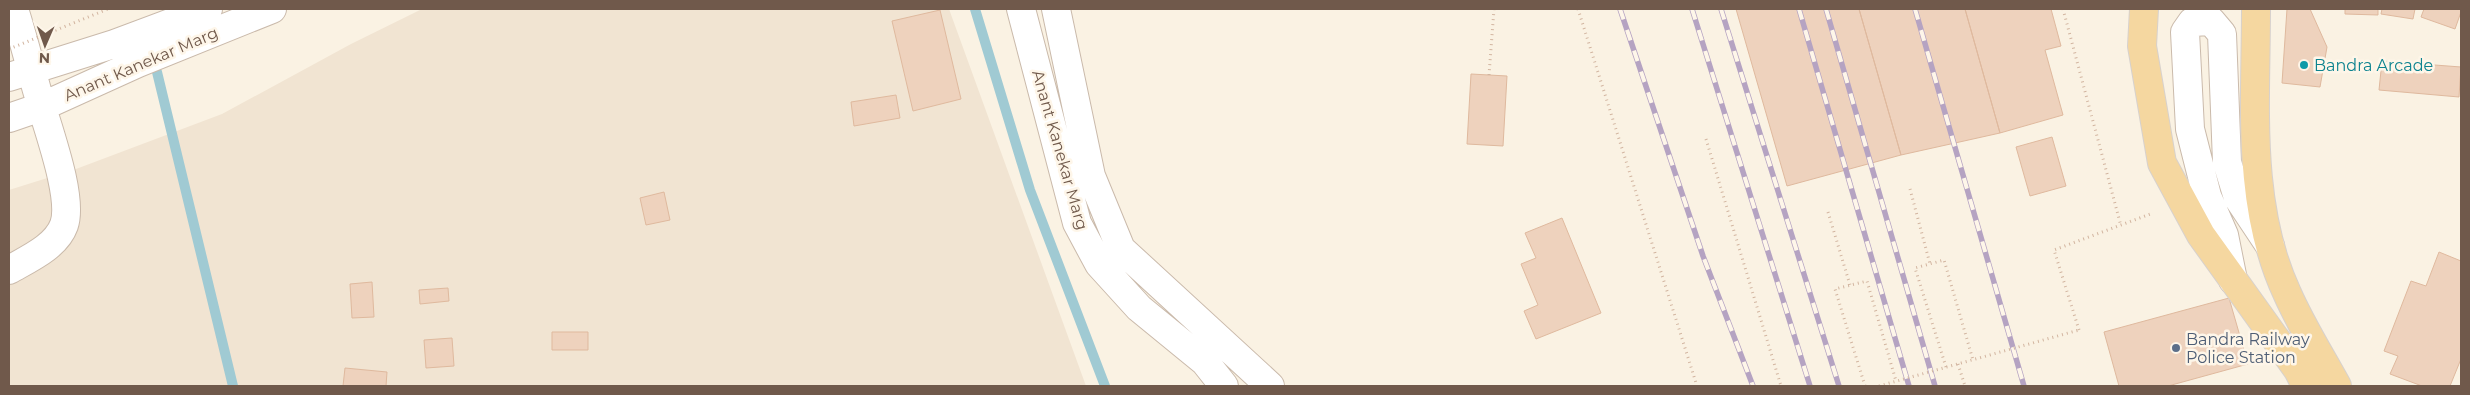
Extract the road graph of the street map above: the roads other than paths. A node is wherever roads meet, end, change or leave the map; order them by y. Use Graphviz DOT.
graph roads {
  1 [pos="14,9"];
  2 [pos="208,9"];
  3 [pos="272,9"];
  4 [pos="1021,9"];
  5 [pos="1056,9"];
  6 [pos="2144,9"];
  7 [pos="2256,9"];
  8 [pos="20,74"];
  9 [pos="41,107"];
  10 [pos="9,118"];
  11 [pos="2272,248"];
  12 [pos="9,270"];
  13 [pos="2233,280"];
  14 [pos="1224,386"];
  15 [pos="1270,386"];
  16 [pos="2306,386"];
  17 [pos="2337,386"];
  1 -- 8 [label="street"];
  2 -- 8 [label="street, Anant Kanekar Marg"];
  3 -- 9 [label="street, Anant Kanekar Marg"];
  4 -- 14 [label="street, Anant Kanekar Marg"];
  5 -- 15 [label="street, Anant Kanekar Marg"];
  6 -- 13 [label="main road"];
  7 -- 11 [label="main road"];
  8 -- 9 [label="street"];
  9 -- 10 [label="street, Anant Kanekar Marg"];
  9 -- 12 [label="street"];
  11 -- 13 [label="street"];
  11 -- 17 [label="main road"];
  13 -- 16 [label="main road"];
}
